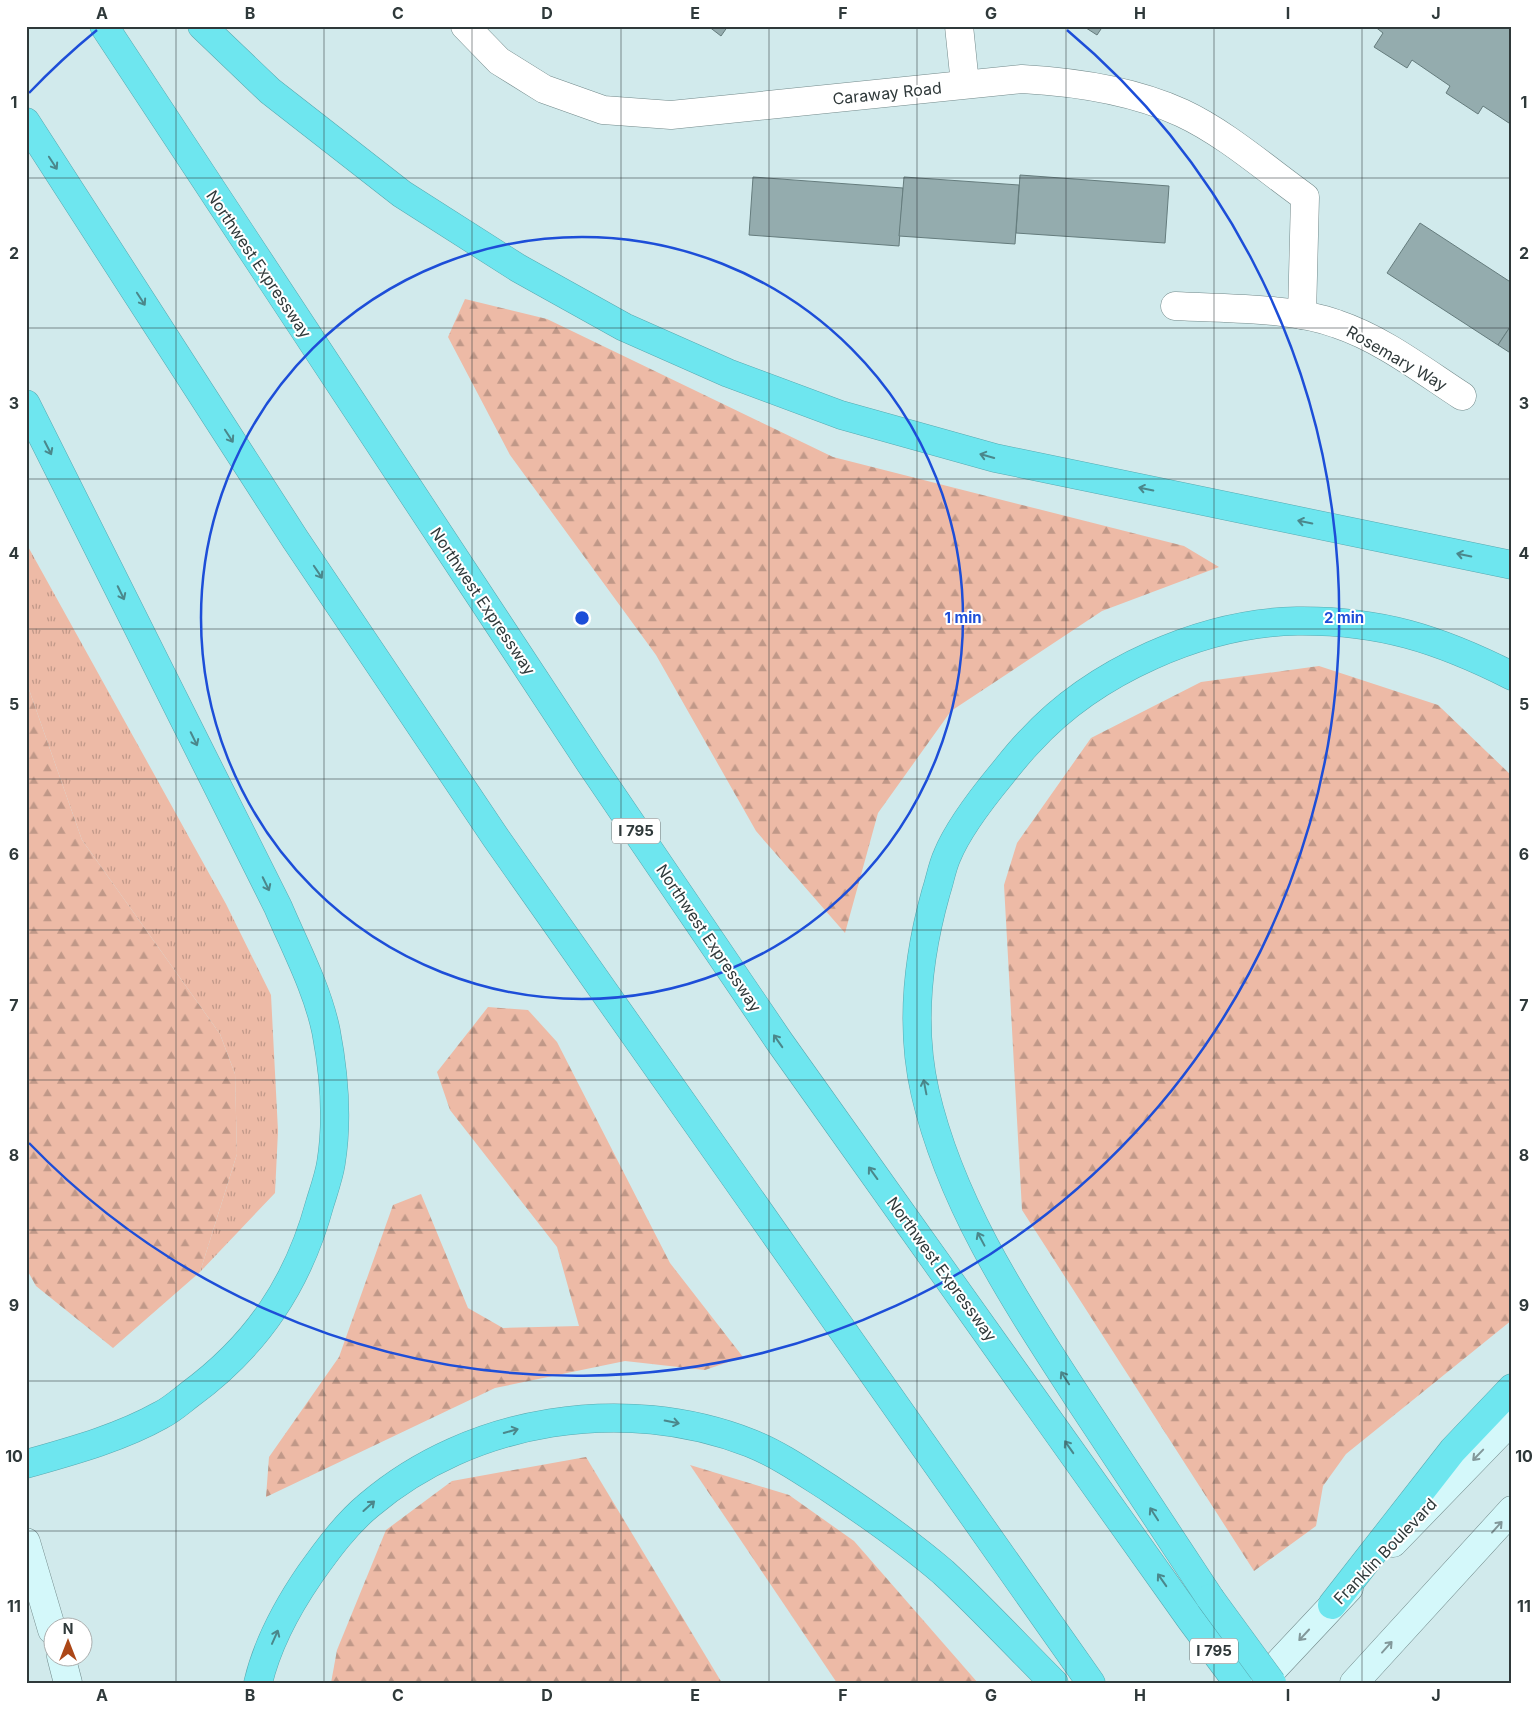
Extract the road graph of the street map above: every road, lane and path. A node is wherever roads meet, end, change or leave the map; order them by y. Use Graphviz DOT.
graph roads {
  1 [pos="104,26"];
  2 [pos="202,26"];
  3 [pos="465,26"];
  4 [pos="959,26"];
  5 [pos="965,84"];
  6 [pos="26,122"];
  7 [pos="1175,306"];
  8 [pos="1302,315"];
  9 [pos="1462,396"];
  10 [pos="26,404"];
  11 [pos="1512,565"];
  12 [pos="1512,676"];
  13 [pos="1512,1388"];
  14 [pos="1512,1420"];
  15 [pos="26,1464"];
  16 [pos="1512,1510"];
  17 [pos="26,1542"];
  18 [pos="1332,1605"];
  19 [pos="48,1616"];
  20 [pos="63,1666"];
  21 [pos="68,1683"];
  22 [pos="258,1683"];
  23 [pos="1054,1683"];
  24 [pos="1091,1683"];
  25 [pos="1238,1683"];
  26 [pos="1260,1683"];
  27 [pos="1272,1683"];
  28 [pos="1354,1683"];
  25 -- 1 [label="highway, Northwest Expressway / I 795, one-way"];
  11 -- 2 [label="highway, one-way"];
  3 -- 5 [label="street, Caraway Road"];
  4 -- 5 [label="street"];
  5 -- 8 [label="street, Caraway Road"];
  6 -- 24 [label="highway, one-way"];
  7 -- 8 [label="street, Rosemary Way"];
  8 -- 9 [label="street, Rosemary Way"];
  10 -- 15 [label="highway, one-way"];
  27 -- 12 [label="highway, one-way, bridge"];
  13 -- 18 [label="highway"];
  14 -- 18 [label="main road, Franklin Boulevard, one-way"];
  28 -- 16 [label="main road, one-way"];
  17 -- 19 [label="main road"];
  18 -- 26 [label="main road, Franklin Boulevard, one-way"];
  20 -- 21 [label="main road"];
  22 -- 23 [label="highway, one-way"];
}
